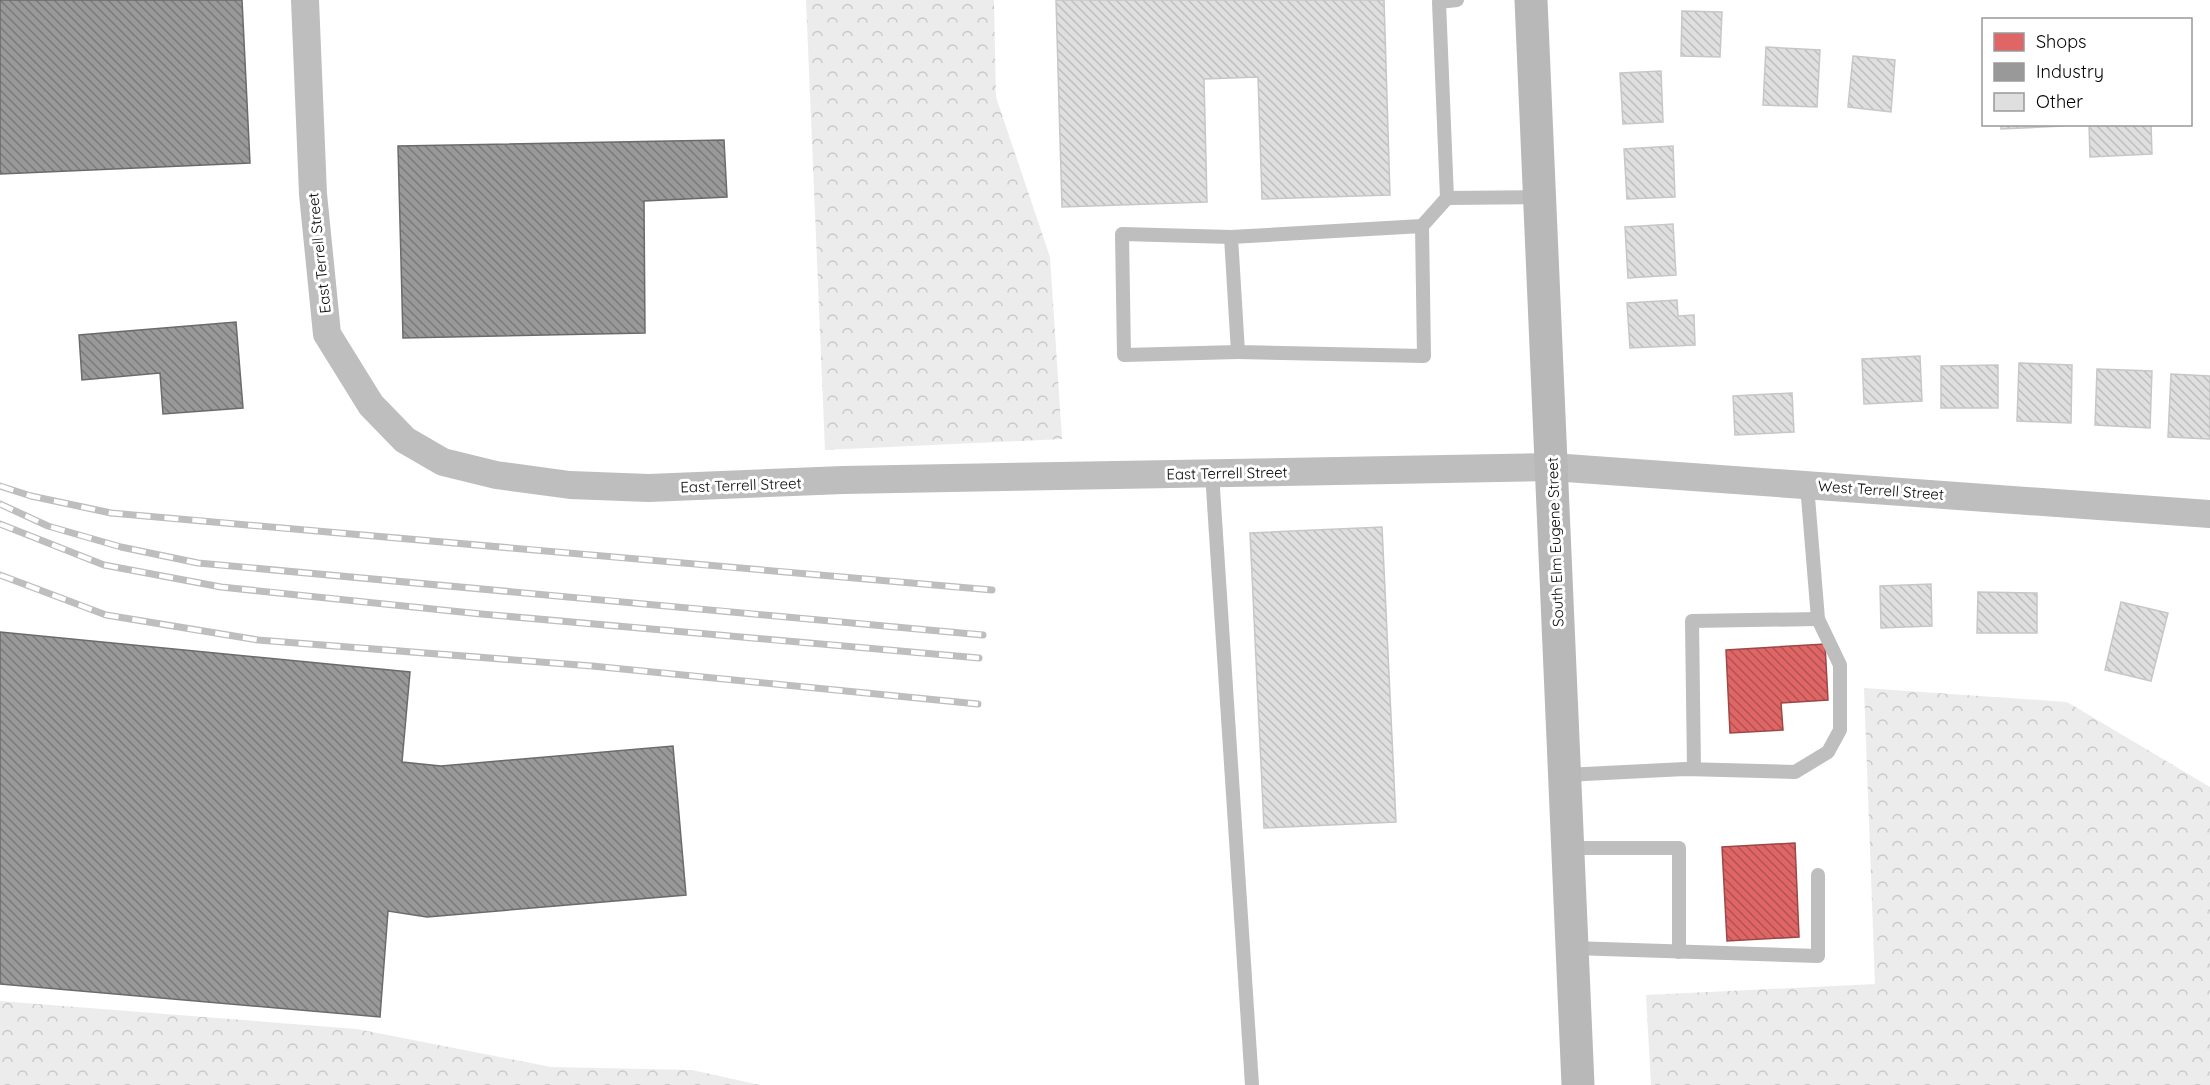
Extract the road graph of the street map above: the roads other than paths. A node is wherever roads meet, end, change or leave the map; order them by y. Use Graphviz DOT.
graph roads {
  1 [pos="305,0"];
  2 [pos="1457,0"];
  3 [pos="1531,0"];
  4 [pos="1540,197"];
  5 [pos="1448,198"];
  6 [pos="1422,226"];
  7 [pos="1231,237"];
  8 [pos="1238,352"];
  9 [pos="1552,467"];
  10 [pos="1212,473"];
  11 [pos="1807,485"];
  12 [pos="2210,514"];
  13 [pos="1818,619"];
  14 [pos="1694,769"];
  15 [pos="1565,775"];
  16 [pos="1570,848"];
  17 [pos="1818,876"];
  18 [pos="1572,948"];
  19 [pos="1679,952"];
  20 [pos="1252,1085"];
  21 [pos="1578,1085"];
  1 -- 10 [label="street, East Terrell Street"];
  2 -- 5 [label="lane"];
  3 -- 4 [label="main road, South Elm Eugene Street"];
  4 -- 5 [label="lane"];
  4 -- 9 [label="main road, South Elm Eugene Street"];
  5 -- 6 [label="lane"];
  6 -- 7 [label="lane"];
  6 -- 8 [label="lane"];
  7 -- 8 [label="lane"];
  7 -- 8 [label="lane"];
  9 -- 10 [label="street, East Terrell Street"];
  9 -- 11 [label="street, West Terrell Street"];
  9 -- 15 [label="main road, South Elm Eugene Street"];
  10 -- 20 [label="lane"];
  11 -- 12 [label="street, West Terrell Street"];
  11 -- 13 [label="lane"];
  13 -- 14 [label="lane"];
  13 -- 14 [label="lane"];
  14 -- 15 [label="lane"];
  15 -- 16 [label="main road, South Elm Eugene Street"];
  16 -- 18 [label="main road, South Elm Eugene Street"];
  16 -- 19 [label="lane"];
  17 -- 19 [label="lane"];
  18 -- 19 [label="lane"];
  18 -- 21 [label="main road, South Elm Eugene Street"];
}
